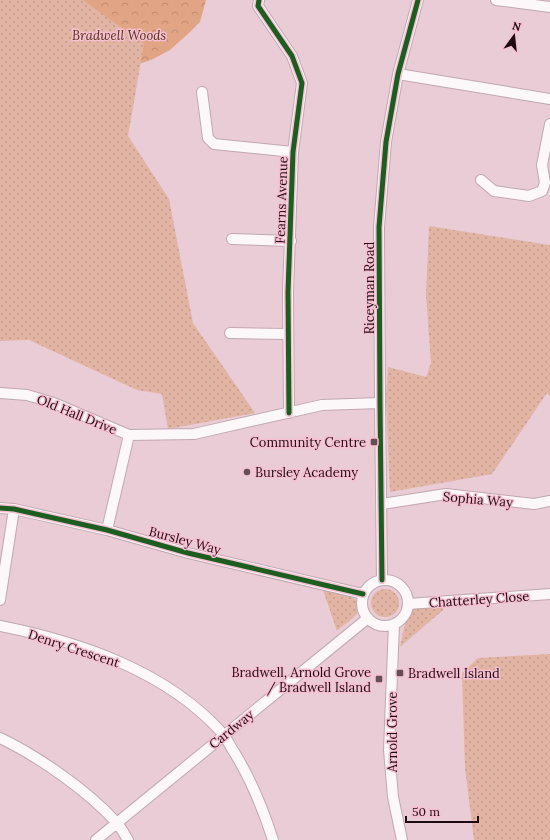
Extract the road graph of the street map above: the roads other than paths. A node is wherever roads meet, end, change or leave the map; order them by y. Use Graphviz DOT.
graph roads {
  1 [pos="259,0"];
  2 [pos="418,0"];
  3 [pos="496,0"];
  4 [pos="550,8"];
  5 [pos="398,74"];
  6 [pos="205,97"];
  7 [pos="550,99"];
  8 [pos="550,124"];
  9 [pos="294,152"];
  10 [pos="481,180"];
  11 [pos="232,238"];
  12 [pos="290,241"];
  13 [pos="230,333"];
  14 [pos="288,334"];
  15 [pos="0,393"];
  16 [pos="380,403"];
  17 [pos="289,413"];
  18 [pos="129,435"];
  19 [pos="550,501"];
  20 [pos="382,504"];
  21 [pos="0,508"];
  22 [pos="14,509"];
  23 [pos="107,530"];
  24 [pos="382,580"];
  25 [pos="363,594"];
  26 [pos="550,594"];
  27 [pos="0,600"];
  28 [pos="408,604"];
  29 [pos="368,618"];
  30 [pos="394,624"];
  31 [pos="0,626"];
  32 [pos="224,735"];
  33 [pos="0,738"];
  34 [pos="117,823"];
  35 [pos="96,840"];
  36 [pos="128,840"];
  37 [pos="273,840"];
  38 [pos="402,840"];
  1 -- 9 [label="street, Fearns Avenue"];
  2 -- 5 [label="street, Riceyman Road"];
  3 -- 4 [label="street"];
  5 -- 7 [label="street"];
  5 -- 16 [label="street, Riceyman Road"];
  6 -- 9 [label="street"];
  8 -- 10 [label="street"];
  9 -- 12 [label="street, Fearns Avenue"];
  11 -- 12 [label="street"];
  12 -- 14 [label="street, Fearns Avenue"];
  13 -- 14 [label="street"];
  14 -- 17 [label="street, Fearns Avenue"];
  15 -- 18 [label="street, Old Hall Drive"];
  16 -- 17 [label="street"];
  16 -- 20 [label="street, Riceyman Road"];
  17 -- 18 [label="street"];
  18 -- 23 [label="street"];
  19 -- 20 [label="street, Sophia Way"];
  20 -- 24 [label="street, Riceyman Road"];
  21 -- 22 [label="street, Bursley Way"];
  22 -- 23 [label="street, Bursley Way"];
  22 -- 27 [label="street"];
  23 -- 25 [label="street, Bursley Way"];
  24 -- 25 [label="street"];
  24 -- 28 [label="street"];
  25 -- 29 [label="street"];
  26 -- 28 [label="street, Chatterley Close"];
  28 -- 30 [label="street"];
  29 -- 30 [label="street"];
  29 -- 32 [label="street, Cardway"];
  30 -- 38 [label="street, Arnold Grove"];
  31 -- 32 [label="street, Denry Crescent"];
  32 -- 34 [label="street, Cardway"];
  32 -- 37 [label="street, Denry Crescent"];
  33 -- 34 [label="street"];
  34 -- 35 [label="street, Cardway"];
  34 -- 36 [label="street"];
}
